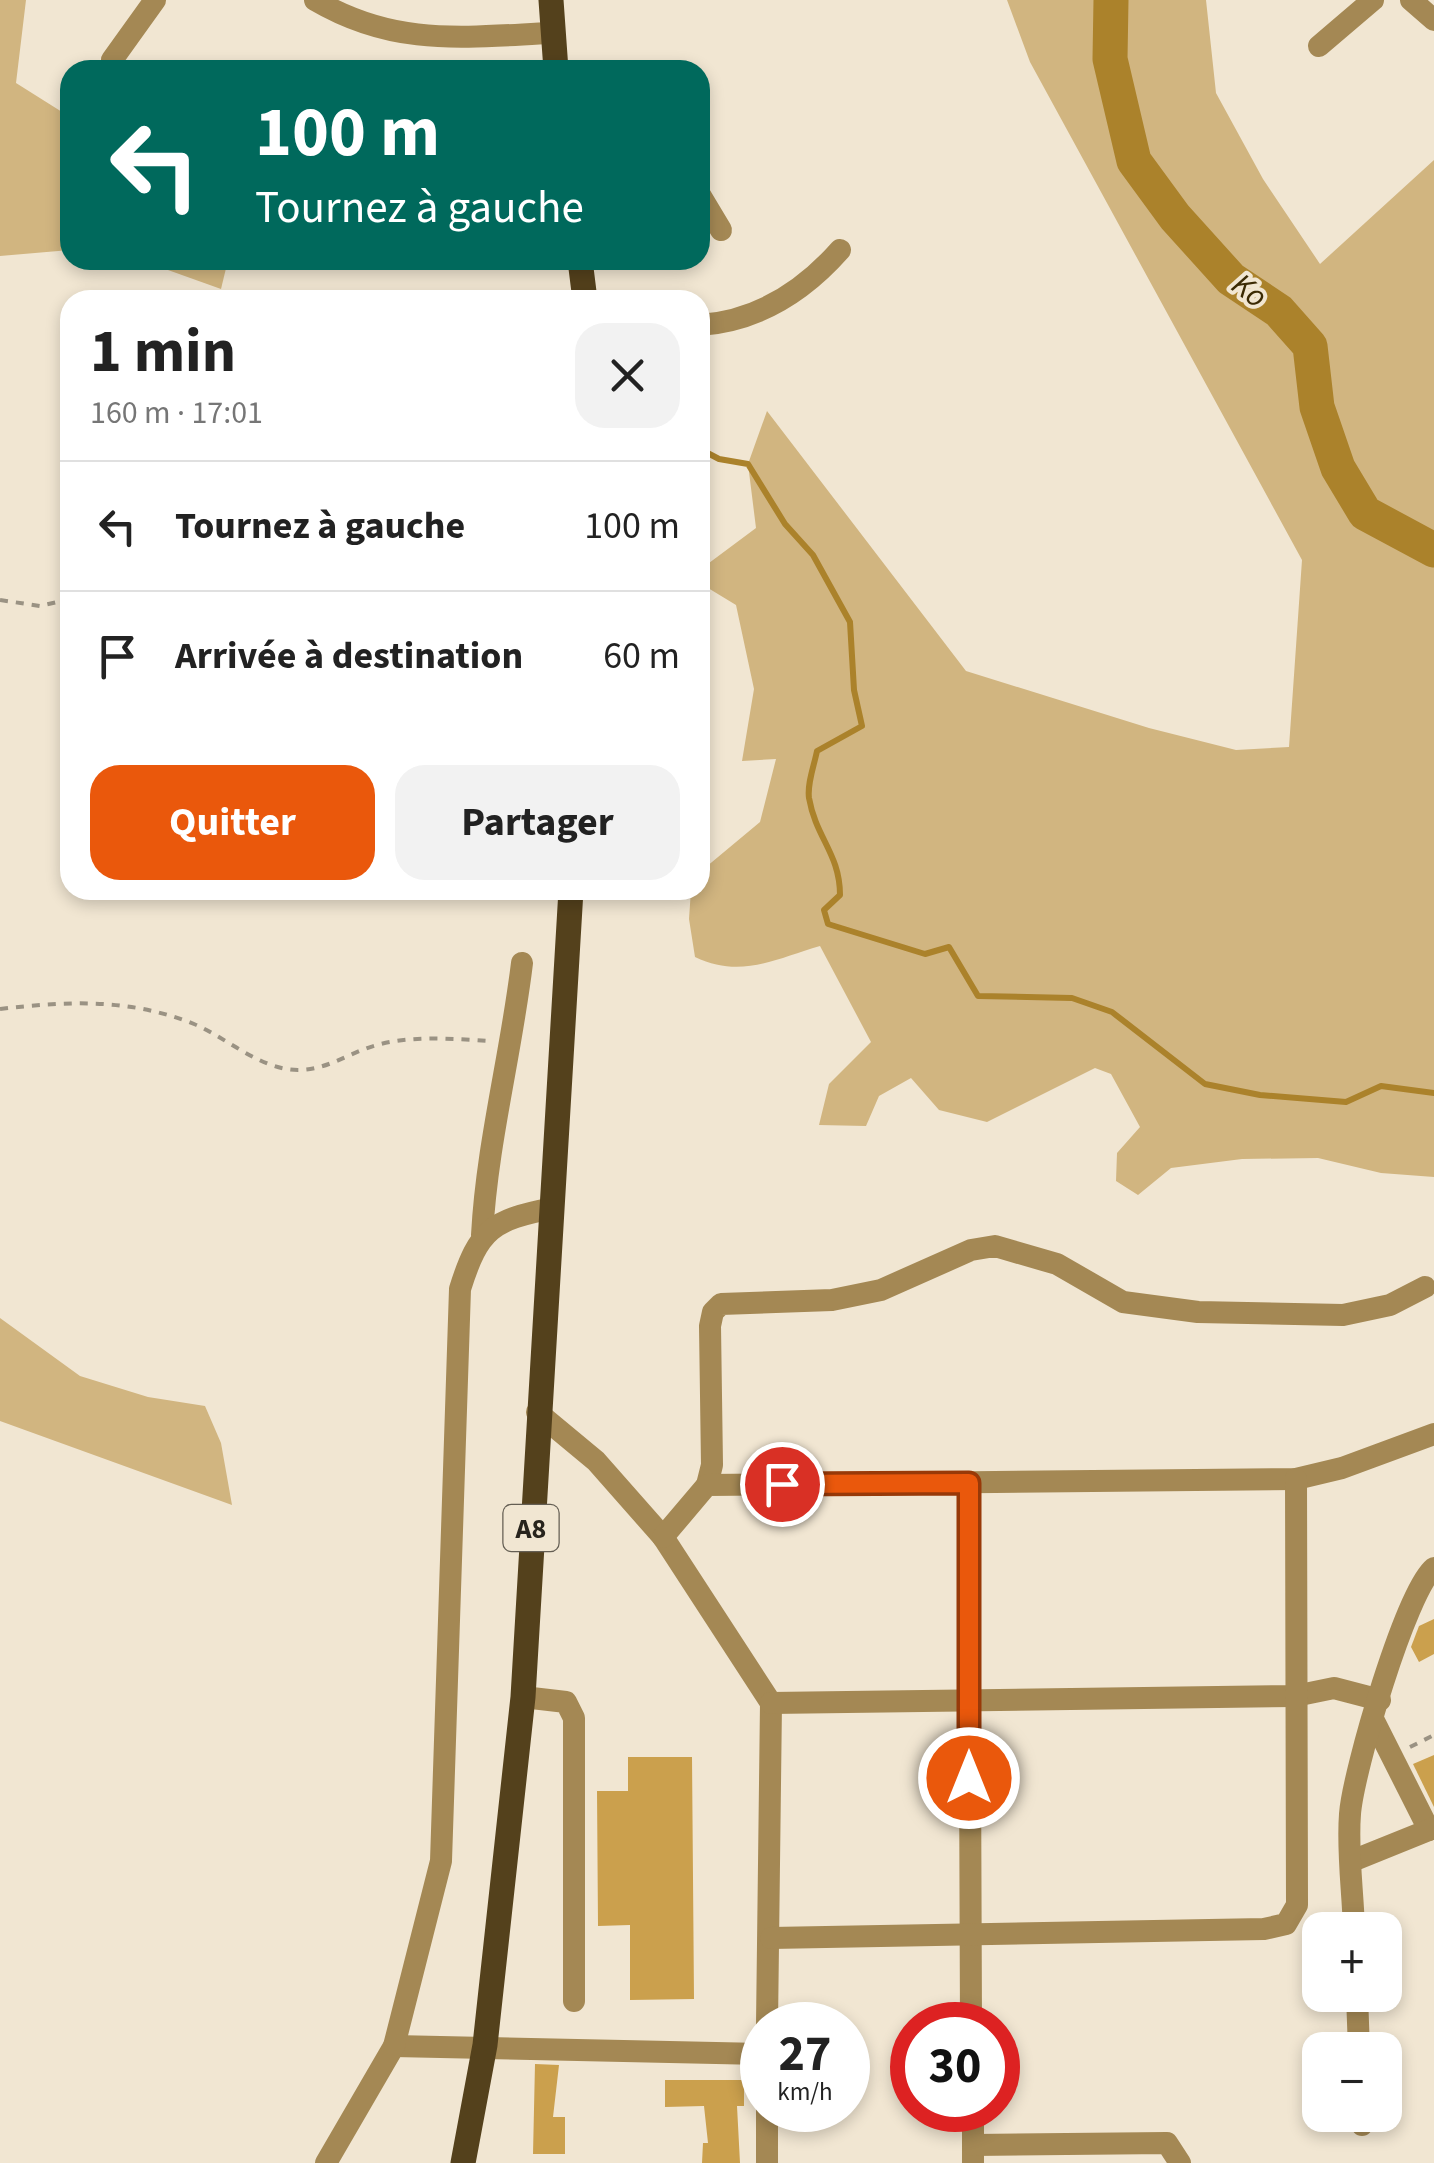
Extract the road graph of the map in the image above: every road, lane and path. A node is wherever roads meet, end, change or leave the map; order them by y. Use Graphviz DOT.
graph roads {
  1 [pos="155,0"];
  2 [pos="315,0"];
  3 [pos="550,0"];
  4 [pos="1373,0"];
  5 [pos="1411,0"];
  6 [pos="1434,20"];
  7 [pos="551,33"];
  8 [pos="1319,46"];
  9 [pos="112,60"];
  10 [pos="555,60"];
  11 [pos="710,212"];
  12 [pos="721,230"];
  13 [pos="840,250"];
  14 [pos="710,324"];
  15 [pos="0,600"];
  16 [pos="60,602"];
  17 [pos="570,900"];
  18 [pos="522,963"];
  19 [pos="0,1009"];
  20 [pos="510,1042"];
  21 [pos="553,1208"];
  22 [pos="482,1235"];
  23 [pos="1425,1288"];
  24 [pos="537,1412"];
  25 [pos="1434,1434"];
  26 [pos="1296,1479"];
  27 [pos="969,1483"];
  28 [pos="708,1485"];
  29 [pos="663,1537"];
  30 [pos="1434,1568"];
  31 [pos="1295,1696"];
  32 [pos="522,1697"];
  33 [pos="969,1700"];
  34 [pos="771,1703"];
  35 [pos="1376,1709"];
  36 [pos="1432,1829"];
  37 [pos="1352,1861"];
  38 [pos="1353,1912"];
  39 [pos="970,1934"];
  40 [pos="771,1938"];
  41 [pos="574,2001"];
  42 [pos="768,2002"];
  43 [pos="971,2002"];
  44 [pos="486,2045"];
  45 [pos="394,2046"];
  46 [pos="740,2053"];
  47 [pos="766,2132"];
  48 [pos="974,2154"];
  49 [pos="326,2163"];
  50 [pos="463,2163"];
  51 [pos="767,2163"];
  52 [pos="1180,2163"];
  1 -- 9 [label="street"];
  2 -- 7 [label="street"];
  3 -- 7 [label="main road"];
  4 -- 8 [label="street"];
  5 -- 6 [label="street"];
  7 -- 10 [label="main road"];
  11 -- 12 [label="street"];
  13 -- 14 [label="street"];
  15 -- 16 [label="path"];
  17 -- 21 [label="main road, A8"];
  18 -- 20 [label="street"];
  19 -- 20 [label="path"];
  20 -- 22 [label="street"];
  21 -- 22 [label="street"];
  21 -- 24 [label="main road, A8"];
  22 -- 45 [label="street"];
  23 -- 28 [label="street"];
  24 -- 29 [label="street"];
  24 -- 32 [label="main road, A8"];
  25 -- 26 [label="street"];
  26 -- 27 [label="street"];
  26 -- 31 [label="street"];
  27 -- 28 [label="street"];
  27 -- 33 [label="street"];
  28 -- 29 [label="street"];
  29 -- 34 [label="street"];
  30 -- 35 [label="street"];
  31 -- 33 [label="street"];
  31 -- 35 [label="street"];
  31 -- 39 [label="street"];
  32 -- 41 [label="street"];
  32 -- 44 [label="main road, A8"];
  33 -- 34 [label="street"];
  33 -- 39 [label="street"];
  34 -- 40 [label="street"];
  35 -- 36 [label="street"];
  35 -- 37 [label="street"];
  36 -- 37 [label="street"];
  37 -- 38 [label="street"];
  39 -- 40 [label="street"];
  39 -- 43 [label="street"];
  40 -- 42 [label="street"];
  44 -- 45 [label="street"];
  44 -- 46 [label="street"];
  44 -- 50 [label="main road, A8"];
  45 -- 49 [label="street"];
  47 -- 51 [label="street"];
  48 -- 52 [label="street"];
}
